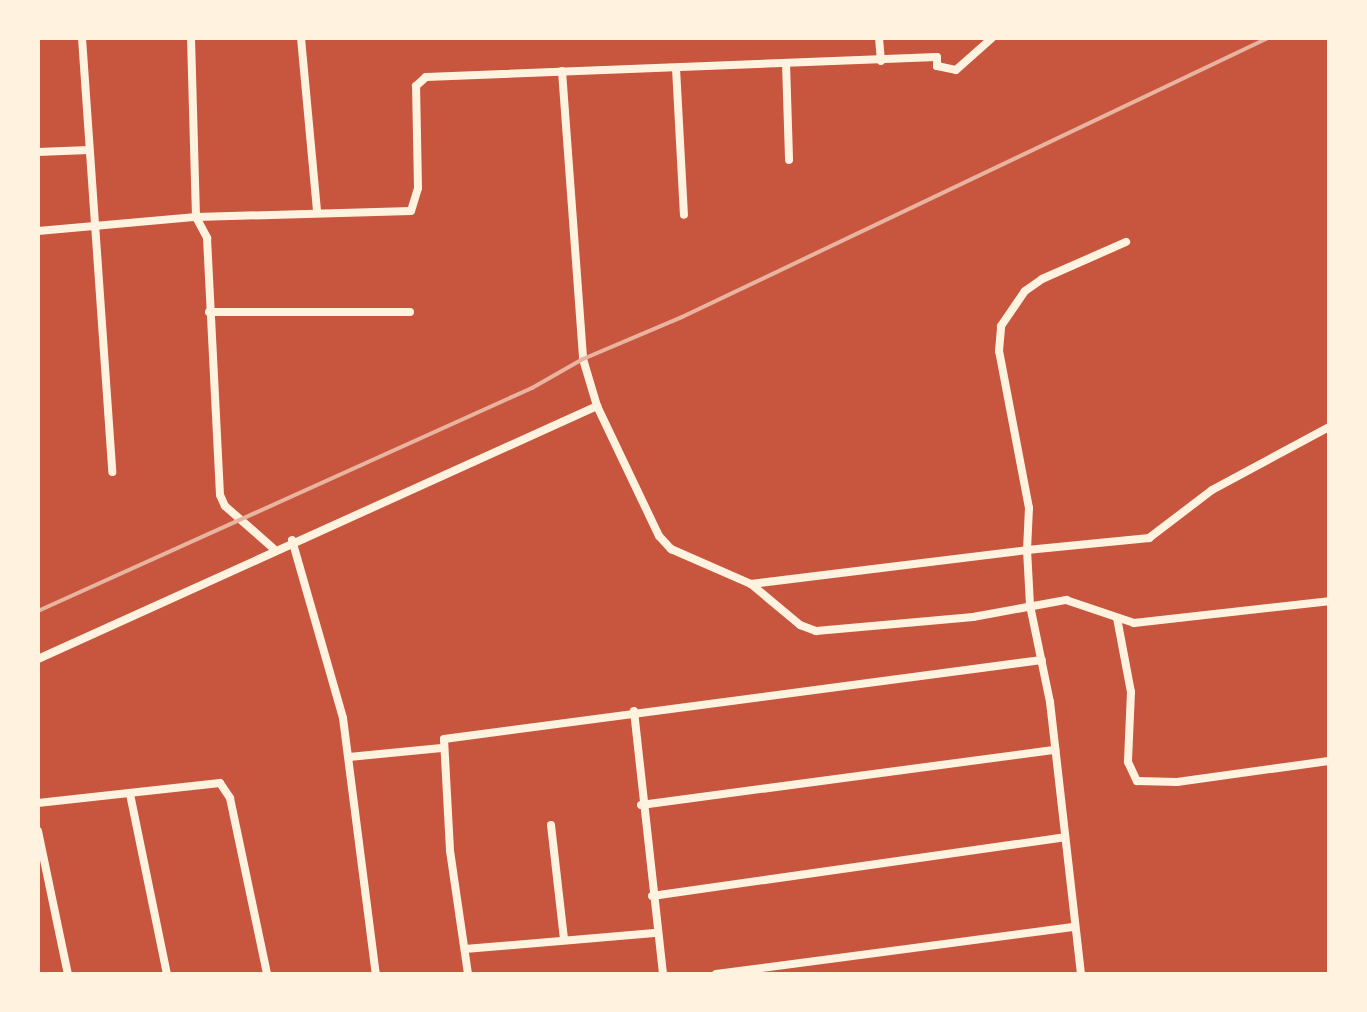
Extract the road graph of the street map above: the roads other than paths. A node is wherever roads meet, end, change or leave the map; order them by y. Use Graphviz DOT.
graph roads {
  1 [pos="82,38"];
  2 [pos="191,38"];
  3 [pos="301,38"];
  4 [pos="879,38"];
  5 [pos="992,38"];
  6 [pos="881,61"];
  7 [pos="786,63"];
  8 [pos="676,68"];
  9 [pos="562,71"];
  10 [pos="89,150"];
  11 [pos="38,152"];
  12 [pos="789,160"];
  13 [pos="317,211"];
  14 [pos="684,215"];
  15 [pos="196,217"];
  16 [pos="95,229"];
  17 [pos="38,231"];
  18 [pos="1126,242"];
  19 [pos="209,312"];
  20 [pos="410,312"];
  21 [pos="597,406"];
  22 [pos="1329,427"];
  23 [pos="112,472"];
  24 [pos="292,540"];
  25 [pos="273,548"];
  26 [pos="1027,550"];
  27 [pos="751,584"];
  28 [pos="1329,601"];
  29 [pos="1030,605"];
  30 [pos="1117,618"];
  31 [pos="38,659"];
  32 [pos="1042,660"];
  33 [pos="634,711"];
  34 [pos="442,748"];
  35 [pos="1055,750"];
  36 [pos="349,757"];
  37 [pos="1329,761"];
  38 [pos="130,794"];
  39 [pos="38,803"];
  40 [pos="641,805"];
  41 [pos="551,825"];
  42 [pos="38,831"];
  43 [pos="1065,837"];
  44 [pos="652,896"];
  45 [pos="1075,927"];
  46 [pos="657,933"];
  47 [pos="564,939"];
  48 [pos="465,949"];
  49 [pos="68,974"];
  50 [pos="167,974"];
  51 [pos="267,974"];
  52 [pos="376,974"];
  53 [pos="468,974"];
  54 [pos="663,974"];
  55 [pos="716,974"];
  56 [pos="1081,974"];
  1 -- 10 [label="street"];
  2 -- 15 [label="street"];
  3 -- 13 [label="street"];
  4 -- 6 [label="street"];
  5 -- 6 [label="street"];
  6 -- 7 [label="street"];
  7 -- 8 [label="street"];
  7 -- 12 [label="street"];
  8 -- 9 [label="street"];
  8 -- 14 [label="street"];
  9 -- 13 [label="street"];
  9 -- 21 [label="street"];
  10 -- 11 [label="street"];
  10 -- 16 [label="street"];
  13 -- 15 [label="street"];
  15 -- 16 [label="street"];
  15 -- 19 [label="street"];
  16 -- 17 [label="street"];
  16 -- 23 [label="street"];
  18 -- 26 [label="street"];
  19 -- 20 [label="street"];
  19 -- 25 [label="street"];
  21 -- 24 [label="street"];
  21 -- 27 [label="street"];
  22 -- 26 [label="street"];
  24 -- 25 [label="street"];
  24 -- 36 [label="street"];
  25 -- 31 [label="street"];
  26 -- 27 [label="street"];
  26 -- 29 [label="street"];
  27 -- 29 [label="street"];
  28 -- 30 [label="street"];
  29 -- 30 [label="street"];
  29 -- 32 [label="street"];
  30 -- 37 [label="street"];
  32 -- 33 [label="street"];
  32 -- 35 [label="street"];
  33 -- 34 [label="street"];
  33 -- 40 [label="street"];
  34 -- 36 [label="street"];
  34 -- 48 [label="street"];
  35 -- 40 [label="street"];
  35 -- 43 [label="street"];
  36 -- 52 [label="street"];
  38 -- 39 [label="street"];
  38 -- 50 [label="street"];
  38 -- 51 [label="street"];
  40 -- 44 [label="street"];
  41 -- 47 [label="street"];
  42 -- 49 [label="street"];
  43 -- 44 [label="street"];
  43 -- 45 [label="street"];
  44 -- 46 [label="street"];
  45 -- 55 [label="street"];
  45 -- 56 [label="street"];
  46 -- 47 [label="street"];
  46 -- 54 [label="street"];
  47 -- 48 [label="street"];
  48 -- 53 [label="street"];
}
